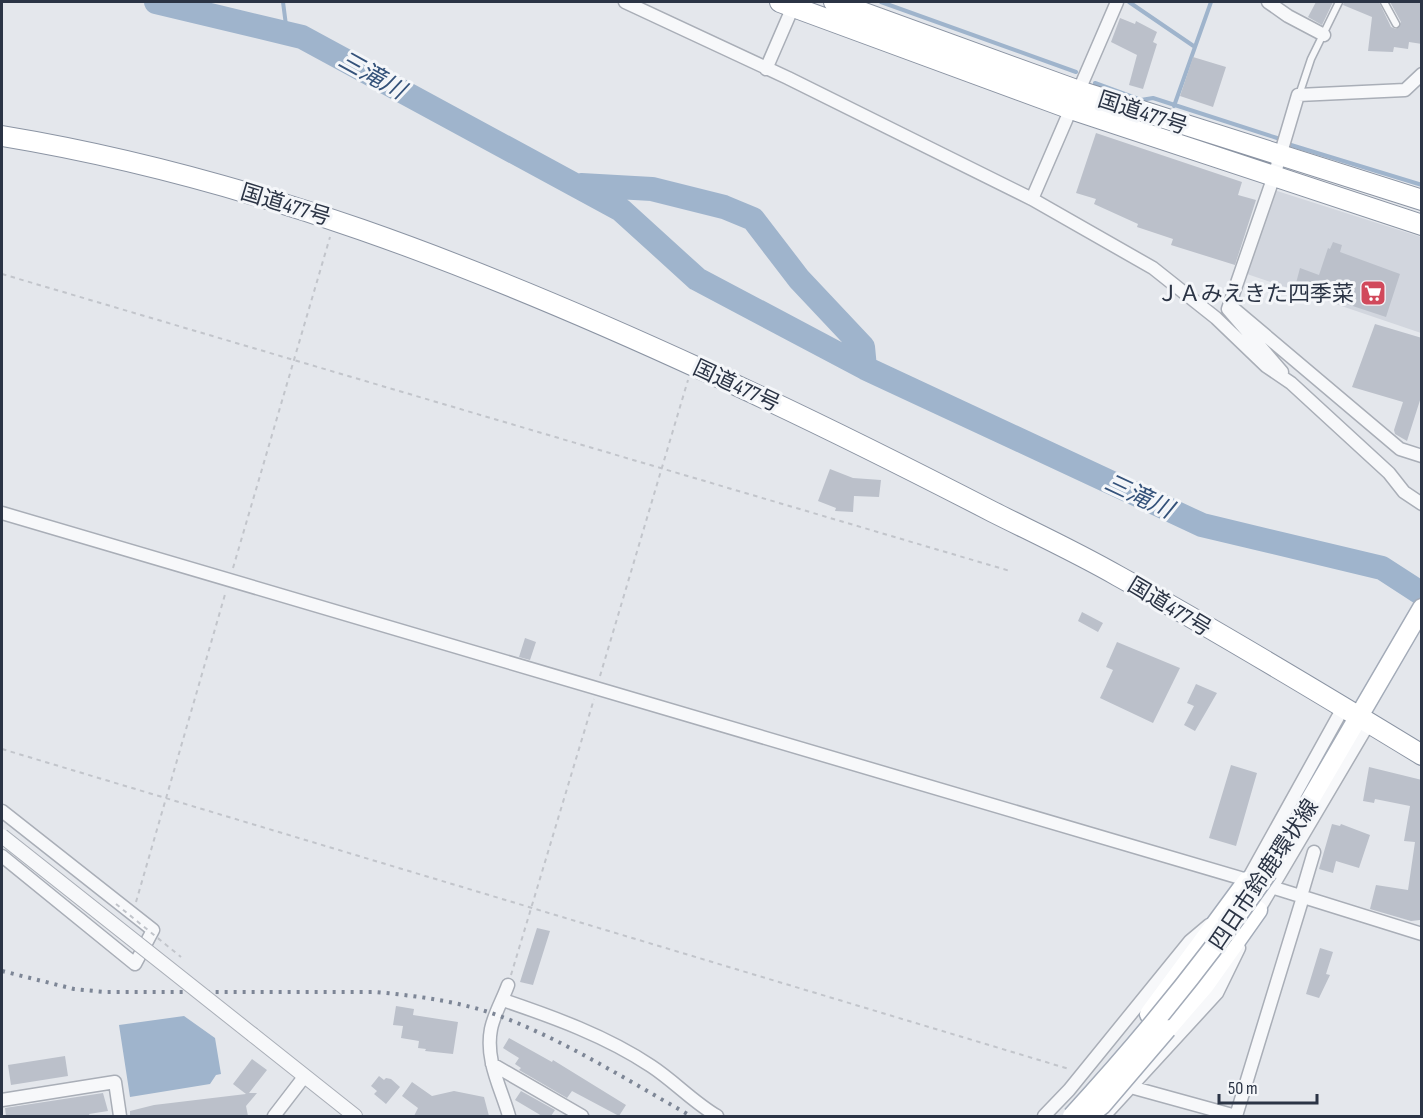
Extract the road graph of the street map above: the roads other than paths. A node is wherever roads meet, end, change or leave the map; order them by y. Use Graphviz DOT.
graph roads {
  1 [pos="625,2"];
  2 [pos="834,2"];
  3 [pos="1117,2"];
  4 [pos="1268,2"];
  5 [pos="1339,2"];
  6 [pos="1384,2"];
  7 [pos="789,3"];
  8 [pos="1396,24"];
  9 [pos="1324,35"];
  10 [pos="766,69"];
  11 [pos="1422,74"];
  12 [pos="1298,95"];
  13 [pos="1075,100"];
  14 [pos="2,136"];
  15 [pos="1280,155"];
  16 [pos="1274,176"];
  17 [pos="1032,199"];
  18 [pos="1422,200"];
  19 [pos="1422,225"];
  20 [pos="1229,305"];
  21 [pos="1291,383"];
  22 [pos="1422,456"];
  23 [pos="1422,504"];
  24 [pos="2,513"];
  25 [pos="1422,608"];
  26 [pos="1357,716"];
  27 [pos="1422,755"];
  28 [pos="2,812"];
  29 [pos="2,836"];
  30 [pos="1314,852"];
  31 [pos="2,856"];
  32 [pos="1247,881"];
  33 [pos="1271,881"];
  34 [pos="1302,896"];
  35 [pos="1258,910"];
  36 [pos="1220,917"];
  37 [pos="1422,934"];
  38 [pos="508,985"];
  39 [pos="503,1000"];
  40 [pos="492,1064"];
  41 [pos="1083,1073"];
  42 [pos="304,1077"];
  43 [pos="1133,1088"];
  44 [pos="2,1100"];
  45 [pos="120,1116"];
  46 [pos="274,1116"];
  47 [pos="355,1116"];
  48 [pos="510,1116"];
  49 [pos="582,1116"];
  50 [pos="717,1116"];
  51 [pos="1044,1116"];
  52 [pos="1060,1116"];
  53 [pos="1072,1116"];
  54 [pos="1088,1116"];
  55 [pos="1104,1116"];
  56 [pos="1236,1116"];
  1 -- 10 [label="street"];
  2 -- 13 [label="highway, 国道477号"];
  3 -- 13 [label="street"];
  4 -- 9 [label="street"];
  5 -- 9 [label="lane"];
  6 -- 8 [label="lane"];
  7 -- 10 [label="street"];
  7 -- 13 [label="highway, 国道477号"];
  9 -- 12 [label="lane"];
  10 -- 17 [label="street"];
  11 -- 12 [label="street"];
  12 -- 15 [label="street"];
  13 -- 15 [label="highway, 国道477号"];
  13 -- 16 [label="highway, 国道477号"];
  13 -- 17 [label="street"];
  14 -- 26 [label="highway, 国道477号"];
  15 -- 16 [label="street"];
  15 -- 18 [label="highway, 国道477号"];
  16 -- 19 [label="highway, 国道477号"];
  16 -- 20 [label="street"];
  17 -- 21 [label="street"];
  20 -- 21 [label="street"];
  20 -- 22 [label="street"];
  21 -- 23 [label="street"];
  24 -- 32 [label="street"];
  25 -- 26 [label="main road, 四日市鈴鹿環状線"];
  26 -- 27 [label="highway, 国道477号"];
  26 -- 32 [label="street"];
  26 -- 33 [label="main road, 四日市鈴鹿環状線"];
  28 -- 31 [label="street"];
  29 -- 42 [label="street, bridge"];
  30 -- 34 [label="street"];
  32 -- 33 [label="street"];
  32 -- 36 [label="main road"];
  33 -- 34 [label="street"];
  33 -- 35 [label="street"];
  33 -- 53 [label="main road, 四日市鈴鹿環状線, bridge"];
  34 -- 37 [label="street"];
  34 -- 56 [label="street"];
  35 -- 43 [label="street"];
  35 -- 54 [label="main road, bridge"];
  36 -- 41 [label="street"];
  36 -- 52 [label="main road"];
  38 -- 39 [label="street"];
  39 -- 40 [label="street"];
  39 -- 50 [label="street"];
  40 -- 48 [label="street"];
  40 -- 49 [label="street"];
  41 -- 43 [label="street"];
  41 -- 51 [label="street"];
  42 -- 46 [label="street"];
  42 -- 47 [label="street"];
  43 -- 55 [label="street"];
  43 -- 56 [label="street"];
  44 -- 45 [label="street"];
}
